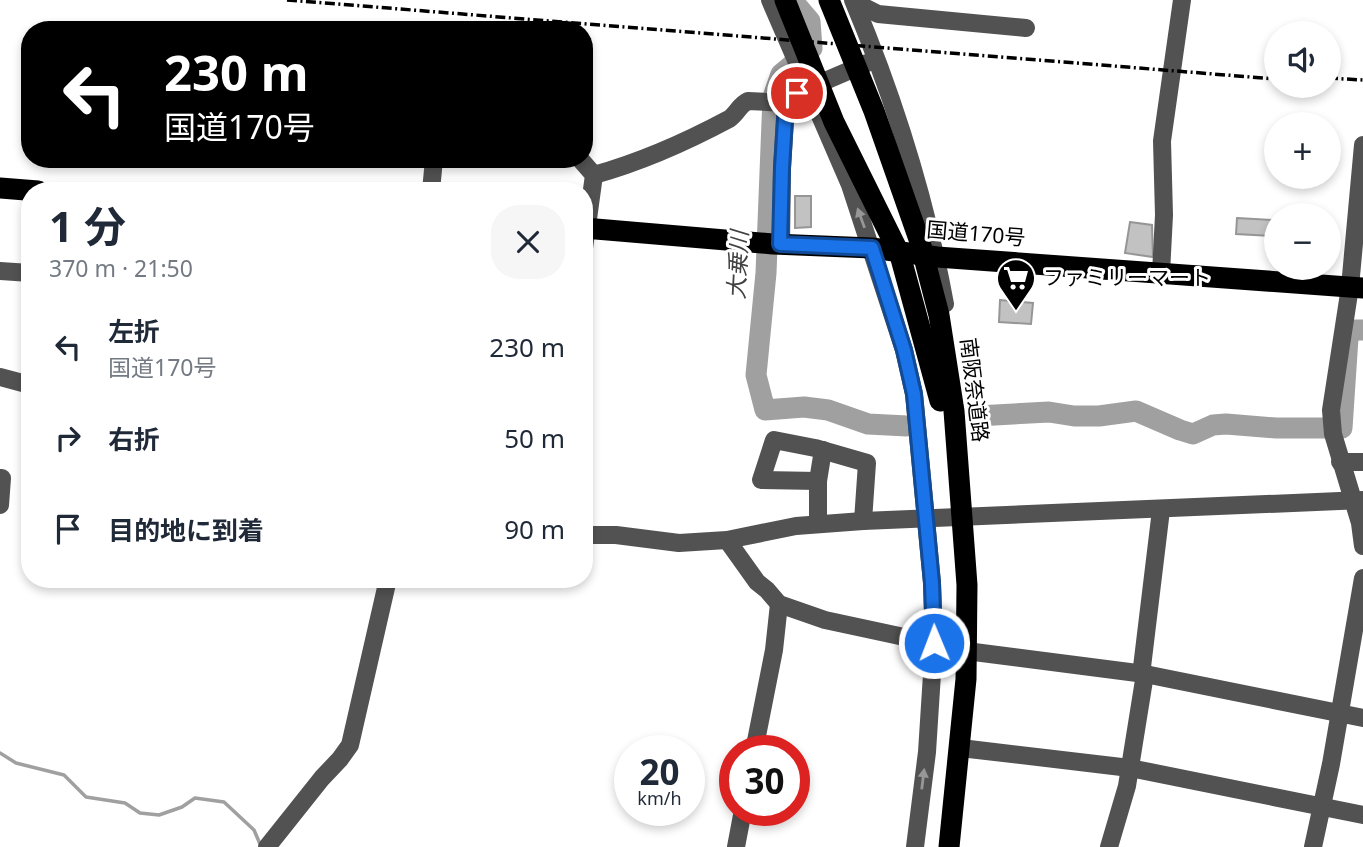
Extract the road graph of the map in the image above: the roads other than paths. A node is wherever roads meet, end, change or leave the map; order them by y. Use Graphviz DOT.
graph roads {
  1 [pos="770,0"];
  2 [pos="785,0"];
  3 [pos="821,0"];
  4 [pos="829,0"];
  5 [pos="1182,0"];
  6 [pos="859,4"];
  7 [pos="1026,28"];
  8 [pos="876,59"];
  9 [pos="777,102"];
  10 [pos="1363,145"];
  11 [pos="588,168"];
  12 [pos="594,175"];
  13 [pos="593,182"];
  14 [pos="0,188"];
  15 [pos="21,190"];
  16 [pos="911,213"];
  17 [pos="593,235"];
  18 [pos="771,243"];
  19 [pos="872,248"];
  20 [pos="937,257"];
  21 [pos="0,271"];
  22 [pos="21,272"];
  23 [pos="1161,273"];
  24 [pos="1356,288"];
  25 [pos="0,377"];
  26 [pos="21,382"];
  27 [pos="948,437"];
  28 [pos="823,450"];
  29 [pos="1363,461"];
  30 [pos="1340,462"];
  31 [pos="0,478"];
  32 [pos="818,481"];
  33 [pos="1358,500"];
  34 [pos="0,505"];
  35 [pos="1161,510"];
  36 [pos="968,516"];
  37 [pos="926,518"];
  38 [pos="863,520"];
  39 [pos="818,524"];
  40 [pos="593,535"];
  41 [pos="727,540"];
  42 [pos="1363,546"];
  43 [pos="1363,578"];
  44 [pos="386,588"];
  45 [pos="779,604"];
  46 [pos="934,643"];
  47 [pos="974,652"];
  48 [pos="1145,674"];
  49 [pos="1340,713"];
  50 [pos="1363,718"];
  51 [pos="757,735"];
  52 [pos="969,749"];
  53 [pos="1130,768"];
  54 [pos="1323,806"];
  55 [pos="1363,815"];
  56 [pos="740,826"];
  57 [pos="267,847"];
  58 [pos="736,847"];
  59 [pos="915,847"];
  60 [pos="942,847"];
  61 [pos="949,847"];
  62 [pos="957,847"];
  63 [pos="1109,847"];
  64 [pos="1313,847"];
  19 -- 1 [label="street, one-way"];
  2 -- 27 [label="highway"];
  3 -- 27 [label="highway, 南阪奈道路"];
  4 -- 16 [label="highway, 南阪奈道路"];
  5 -- 23 [label="street"];
  6 -- 7 [label="street"];
  6 -- 8 [label="street"];
  6 -- 16 [label="highway"];
  8 -- 9 [label="street"];
  8 -- 20 [label="street"];
  9 -- 12 [label="street"];
  9 -- 18 [label="street"];
  10 -- 24 [label="street"];
  11 -- 12 [label="street"];
  12 -- 13 [label="street"];
  14 -- 15 [label="highway"];
  16 -- 61 [label="highway, 南阪奈道路"];
  17 -- 18 [label="highway, 国道170号"];
  18 -- 19 [label="highway, 国道170号"];
  19 -- 20 [label="highway, 国道170号"];
  19 -- 37 [label="street"];
  20 -- 23 [label="highway, 国道170号"];
  20 -- 36 [label="street"];
  21 -- 22 [label="street"];
  23 -- 24 [label="highway, 国道170号"];
  24 -- 30 [label="street"];
  25 -- 26 [label="street"];
  27 -- 60 [label="highway, 南阪奈道路"];
  28 -- 32 [label="street"];
  28 -- 32 [label="street"];
  28 -- 38 [label="street"];
  29 -- 30 [label="street"];
  30 -- 33 [label="street"];
  31 -- 34 [label="street"];
  32 -- 39 [label="street"];
  33 -- 35 [label="street"];
  33 -- 42 [label="street"];
  35 -- 36 [label="street"];
  35 -- 48 [label="street"];
  36 -- 37 [label="street"];
  36 -- 47 [label="street"];
  37 -- 38 [label="street"];
  37 -- 46 [label="street"];
  38 -- 39 [label="street"];
  39 -- 41 [label="street"];
  40 -- 41 [label="street"];
  41 -- 45 [label="street"];
  43 -- 49 [label="street"];
  44 -- 57 [label="street"];
  45 -- 46 [label="street"];
  45 -- 51 [label="street"];
  46 -- 47 [label="street"];
  59 -- 46 [label="street, one-way"];
  47 -- 48 [label="street"];
  47 -- 52 [label="street"];
  48 -- 49 [label="street"];
  48 -- 53 [label="street"];
  49 -- 50 [label="street"];
  49 -- 54 [label="street"];
  52 -- 53 [label="street"];
  52 -- 62 [label="street"];
  53 -- 54 [label="street"];
  53 -- 63 [label="street"];
  54 -- 55 [label="street"];
  54 -- 64 [label="street"];
  56 -- 58 [label="street"];
}
